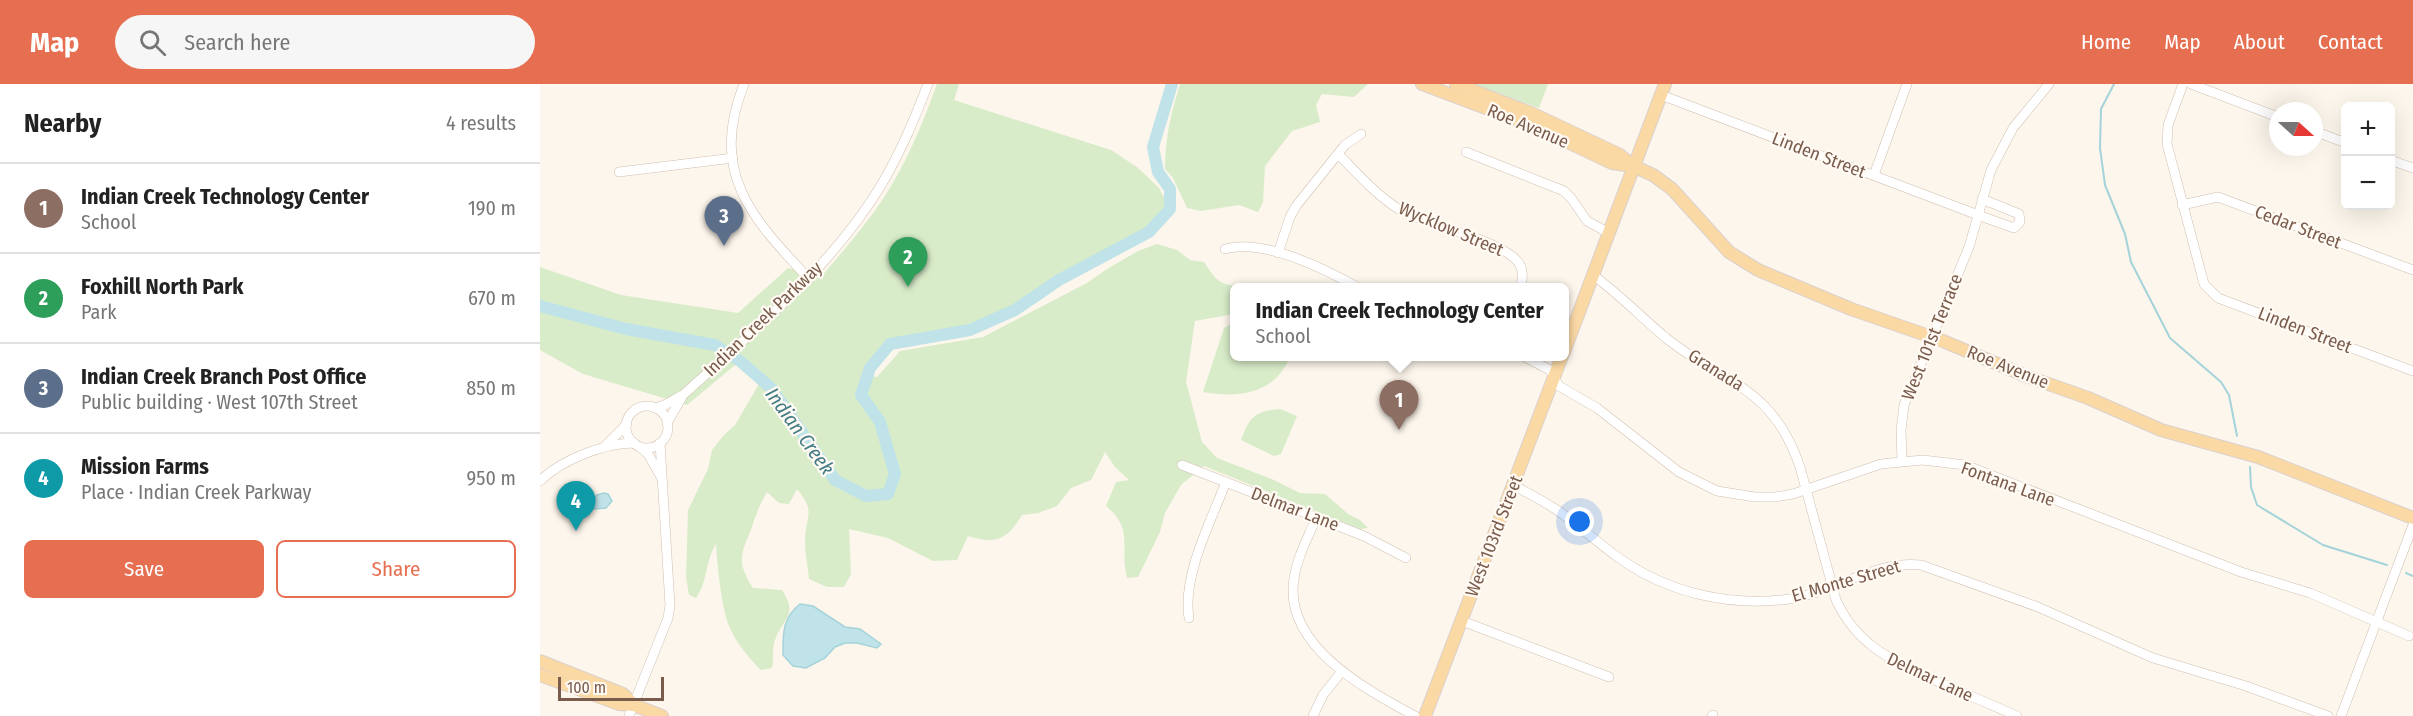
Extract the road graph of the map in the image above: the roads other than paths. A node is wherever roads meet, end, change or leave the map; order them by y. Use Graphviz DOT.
graph roads {
  1 [pos="744,84"];
  2 [pos="928,84"];
  3 [pos="1422,84"];
  4 [pos="1456,84"];
  5 [pos="1907,84"];
  6 [pos="2049,84"];
  7 [pos="2183,84"];
  8 [pos="2191,84"];
  9 [pos="1663,89"];
  10 [pos="2269,114"];
  11 [pos="1361,134"];
  12 [pos="2323,134"];
  13 [pos="2341,141"];
  14 [pos="1466,152"];
  15 [pos="1338,154"];
  16 [pos="733,158"];
  17 [pos="2395,161"];
  18 [pos="1633,166"];
  19 [pos="2413,168"];
  20 [pos="619,172"];
  21 [pos="1874,175"];
  22 [pos="1982,199"];
  23 [pos="2182,205"];
  24 [pos="1977,215"];
  25 [pos="1610,233"];
  26 [pos="1225,249"];
  27 [pos="1278,253"];
  28 [pos="2413,270"];
  29 [pos="1593,275"];
  30 [pos="809,279"];
  31 [pos="1350,283"];
  32 [pos="1522,283"];
  33 [pos="1933,337"];
  34 [pos="1569,339"];
  35 [pos="1535,361"];
  36 [pos="1560,361"];
  37 [pos="2413,371"];
  38 [pos="1554,377"];
  39 [pos="683,395"];
  40 [pos="654,408"];
  41 [pos="627,423"];
  42 [pos="667,423"];
  43 [pos="660,443"];
  44 [pos="637,445"];
  45 [pos="605,446"];
  46 [pos="1902,461"];
  47 [pos="1182,465"];
  48 [pos="661,477"];
  49 [pos="540,481"];
  50 [pos="1226,482"];
  51 [pos="1513,485"];
  52 [pos="1806,490"];
  53 [pos="1316,518"];
  54 [pos="2413,518"];
  55 [pos="2413,525"];
  56 [pos="1406,558"];
  57 [pos="1832,588"];
  58 [pos="1189,618"];
  59 [pos="1462,621"];
  60 [pos="2377,621"];
  61 [pos="2409,636"];
  62 [pos="540,661"];
  63 [pos="1342,671"];
  64 [pos="540,675"];
  65 [pos="1609,677"];
  66 [pos="631,710"];
  67 [pos="662,716"];
  68 [pos="1313,716"];
  69 [pos="1415,716"];
  70 [pos="1425,716"];
  71 [pos="2017,716"];
  72 [pos="2328,716"];
  73 [pos="2341,716"];
  1 -- 16 [label="street"];
  2 -- 30 [label="street, Indian Creek Parkway"];
  3 -- 18 [label="main road, Roe Avenue"];
  4 -- 18 [label="main road, Roe Avenue"];
  5 -- 21 [label="street"];
  6 -- 22 [label="street, West 101st Terrace"];
  7 -- 23 [label="street"];
  8 -- 10 [label="street"];
  9 -- 18 [label="main road"];
  9 -- 21 [label="street, Linden Street"];
  11 -- 15 [label="street"];
  12 -- 13 [label="street"];
  14 -- 25 [label="street"];
  15 -- 27 [label="street"];
  15 -- 32 [label="street, Wycklow Street"];
  16 -- 20 [label="street"];
  16 -- 30 [label="street"];
  17 -- 19 [label="street"];
  18 -- 25 [label="main road"];
  18 -- 33 [label="main road, Roe Avenue"];
  21 -- 24 [label="street, Linden Street"];
  22 -- 24 [label="street, West 101st Terrace"];
  22 -- 24 [label="street"];
  23 -- 28 [label="street, Cedar Street"];
  23 -- 37 [label="street, Linden Street"];
  24 -- 33 [label="street, West 101st Terrace"];
  25 -- 29 [label="main road"];
  26 -- 27 [label="street"];
  27 -- 31 [label="street"];
  29 -- 34 [label="main road"];
  29 -- 52 [label="street, Granada"];
  30 -- 39 [label="street, Indian Creek Parkway"];
  33 -- 46 [label="street, West 101st Terrace"];
  33 -- 54 [label="main road, Roe Avenue"];
  35 -- 38 [label="street"];
  36 -- 38 [label="main road, West 103rd Street"];
  38 -- 51 [label="main road, West 103rd Street"];
  38 -- 52 [label="street, Fontana Lane"];
  39 -- 40 [label="street, Indian Creek Parkway"];
  39 -- 42 [label="street, Indian Creek Parkway"];
  40 -- 41 [label="street"];
  40 -- 42 [label="street"];
  41 -- 44 [label="street"];
  41 -- 45 [label="street"];
  42 -- 43 [label="street"];
  43 -- 44 [label="street"];
  43 -- 48 [label="street"];
  44 -- 45 [label="street"];
  44 -- 48 [label="street"];
  45 -- 49 [label="street"];
  46 -- 52 [label="street, Fontana Lane"];
  46 -- 60 [label="street, Fontana Lane"];
  47 -- 50 [label="street, Delmar Lane"];
  48 -- 66 [label="street"];
  50 -- 53 [label="street, Delmar Lane"];
  50 -- 58 [label="street"];
  51 -- 57 [label="street, El Monte Street"];
  51 -- 59 [label="main road, West 103rd Street"];
  52 -- 57 [label="street, Delmar Lane"];
  53 -- 56 [label="street, Delmar Lane"];
  53 -- 63 [label="street"];
  55 -- 60 [label="street"];
  57 -- 71 [label="street, Delmar Lane"];
  57 -- 72 [label="street, El Monte Street"];
  59 -- 65 [label="street"];
  59 -- 70 [label="main road, West 103rd Street"];
  60 -- 61 [label="street, Fontana Lane"];
  60 -- 73 [label="street"];
  62 -- 66 [label="main road"];
  63 -- 68 [label="street"];
  63 -- 69 [label="street"];
  64 -- 66 [label="main road"];
  66 -- 67 [label="main road"];
}
